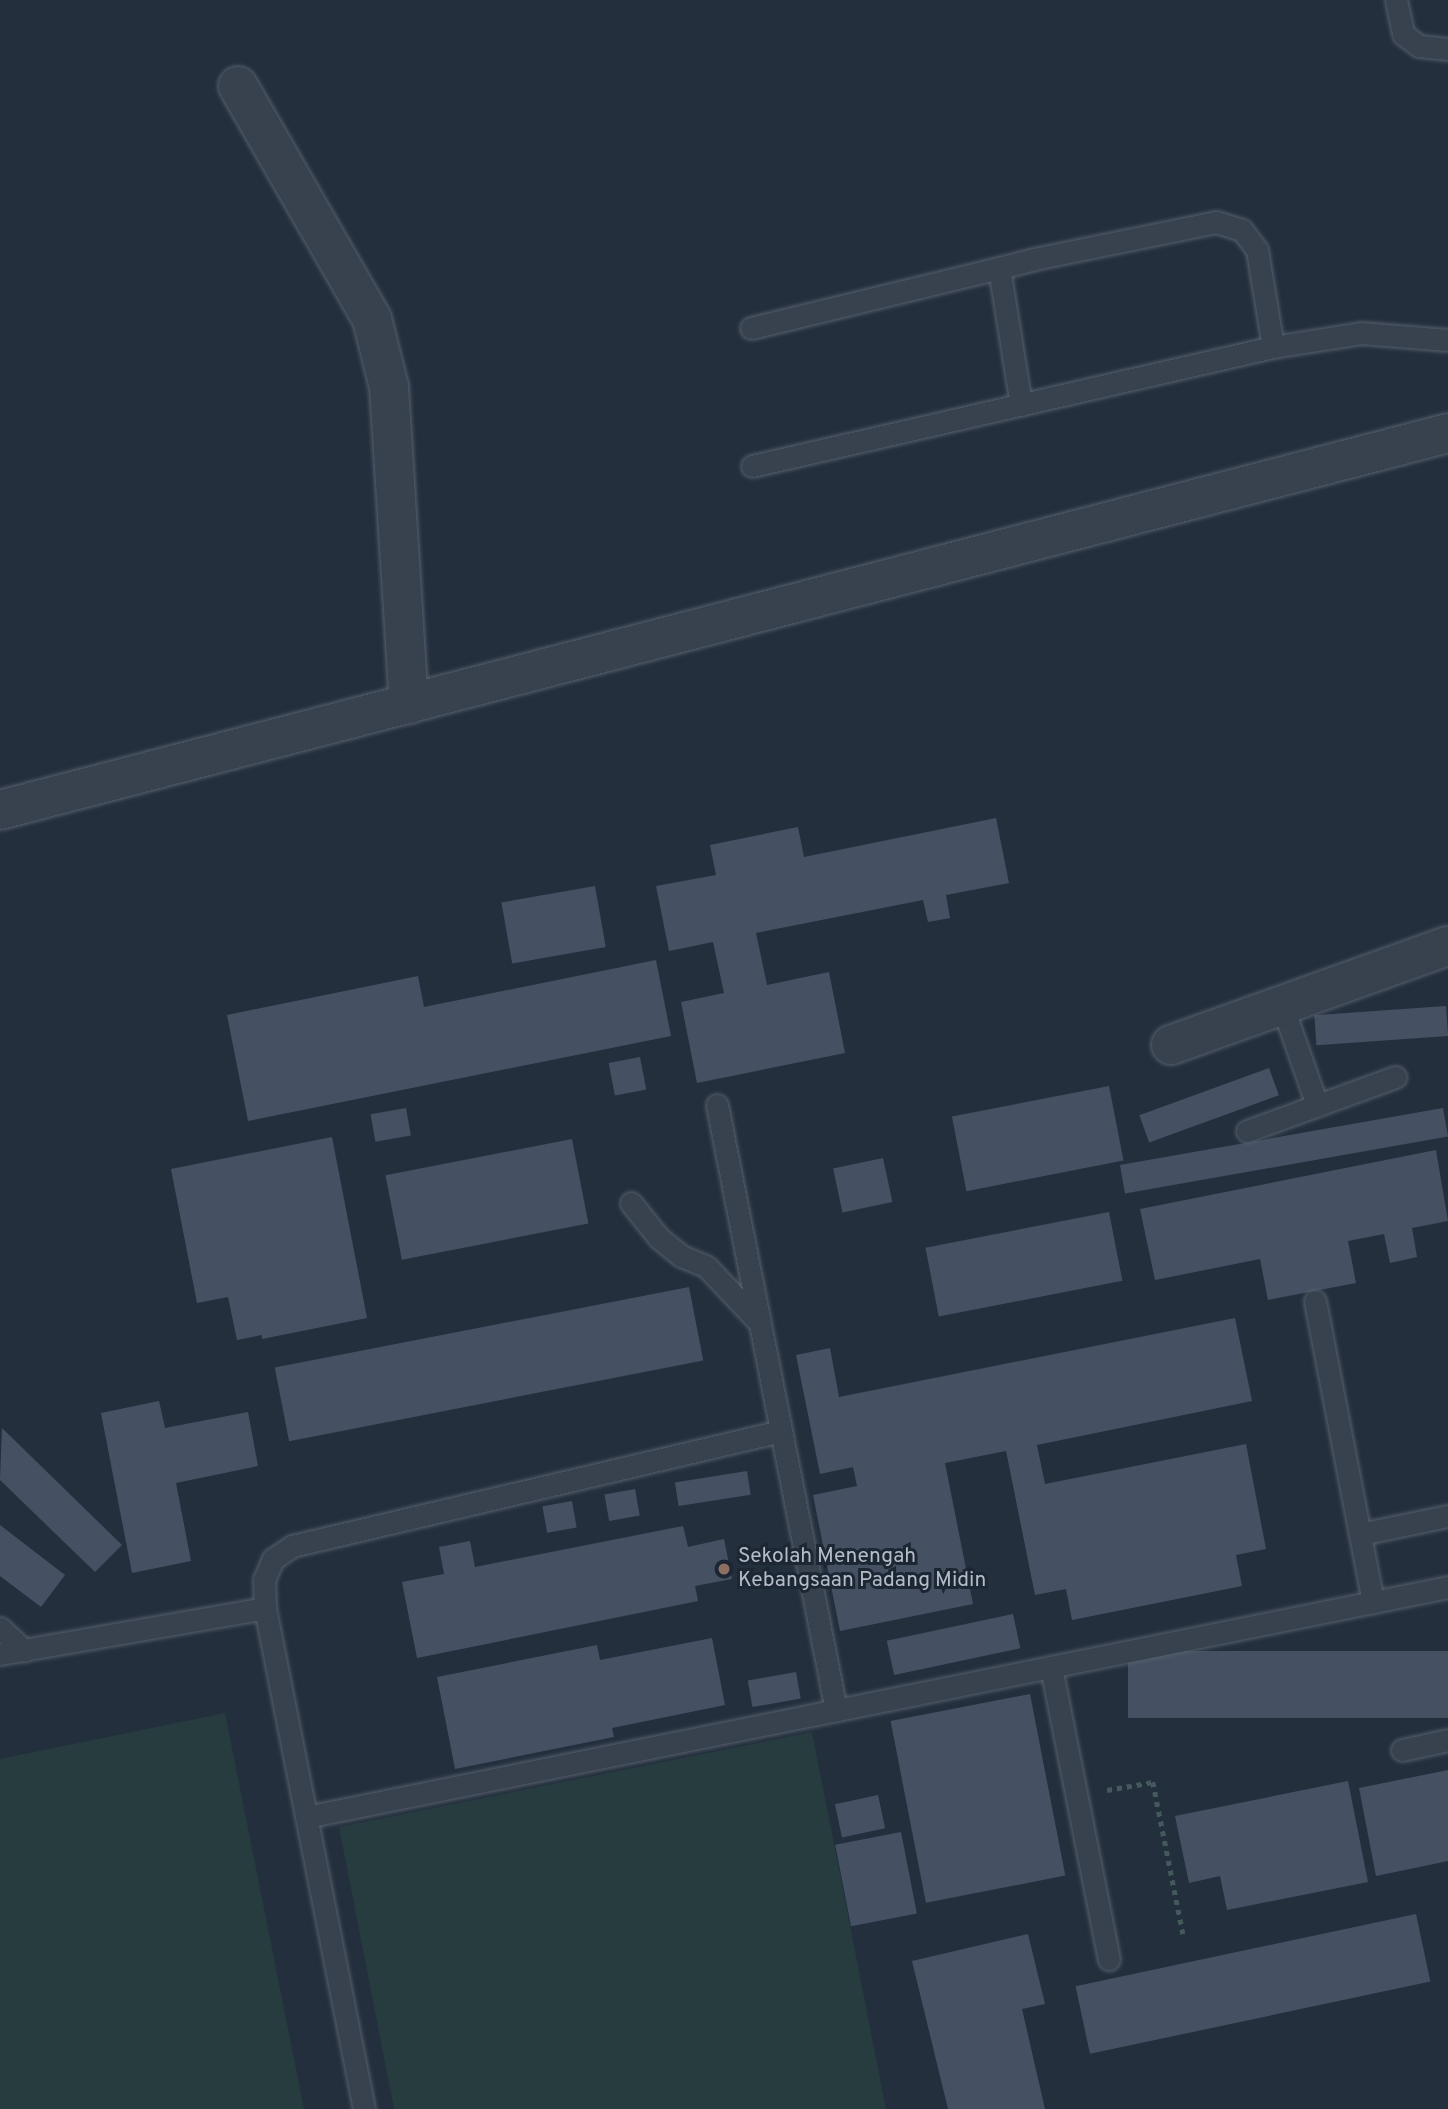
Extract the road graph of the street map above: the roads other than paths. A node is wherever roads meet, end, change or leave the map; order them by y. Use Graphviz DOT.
graph roads {
  1 [pos="1396,0"];
  2 [pos="1448,49"];
  3 [pos="238,86"];
  4 [pos="999,268"];
  5 [pos="751,328"];
  6 [pos="1448,340"];
  7 [pos="1273,347"];
  8 [pos="1021,405"];
  9 [pos="1448,433"];
  10 [pos="752,466"];
  11 [pos="409,704"];
  12 [pos="0,810"];
  13 [pos="1448,946"];
  14 [pos="1282,1005"];
  15 [pos="1171,1045"];
  16 [pos="1395,1077"];
  17 [pos="717,1105"];
  18 [pos="1317,1105"];
  19 [pos="1247,1131"];
  20 [pos="631,1203"];
  21 [pos="1315,1301"];
  22 [pos="760,1323"];
  23 [pos="781,1431"];
  24 [pos="1448,1516"];
  25 [pos="1360,1535"];
  26 [pos="1448,1587"];
  27 [pos="1373,1602"];
  28 [pos="265,1608"];
  29 [pos="0,1628"];
  30 [pos="24,1650"];
  31 [pos="0,1654"];
  32 [pos="1051,1667"];
  33 [pos="836,1710"];
  34 [pos="1448,1740"];
  35 [pos="1402,1750"];
  36 [pos="306,1817"];
  37 [pos="1109,1959"];
  38 [pos="364,2109"];
  1 -- 2 [label="lane"];
  3 -- 11 [label="street"];
  4 -- 5 [label="lane"];
  4 -- 7 [label="lane"];
  4 -- 8 [label="lane"];
  6 -- 7 [label="lane"];
  7 -- 8 [label="lane"];
  8 -- 10 [label="lane"];
  9 -- 11 [label="street"];
  11 -- 12 [label="street"];
  13 -- 14 [label="street"];
  14 -- 15 [label="street"];
  14 -- 18 [label="lane"];
  16 -- 18 [label="lane"];
  17 -- 22 [label="lane"];
  18 -- 19 [label="lane"];
  20 -- 22 [label="lane"];
  21 -- 25 [label="lane"];
  22 -- 23 [label="lane"];
  23 -- 28 [label="lane"];
  23 -- 33 [label="lane"];
  24 -- 25 [label="lane"];
  25 -- 27 [label="lane"];
  26 -- 27 [label="lane"];
  27 -- 32 [label="lane"];
  28 -- 30 [label="lane"];
  28 -- 36 [label="lane"];
  29 -- 30 [label="lane"];
  30 -- 31 [label="lane"];
  32 -- 33 [label="lane"];
  32 -- 37 [label="lane"];
  33 -- 36 [label="lane"];
  34 -- 35 [label="lane"];
  36 -- 38 [label="lane"];
}
